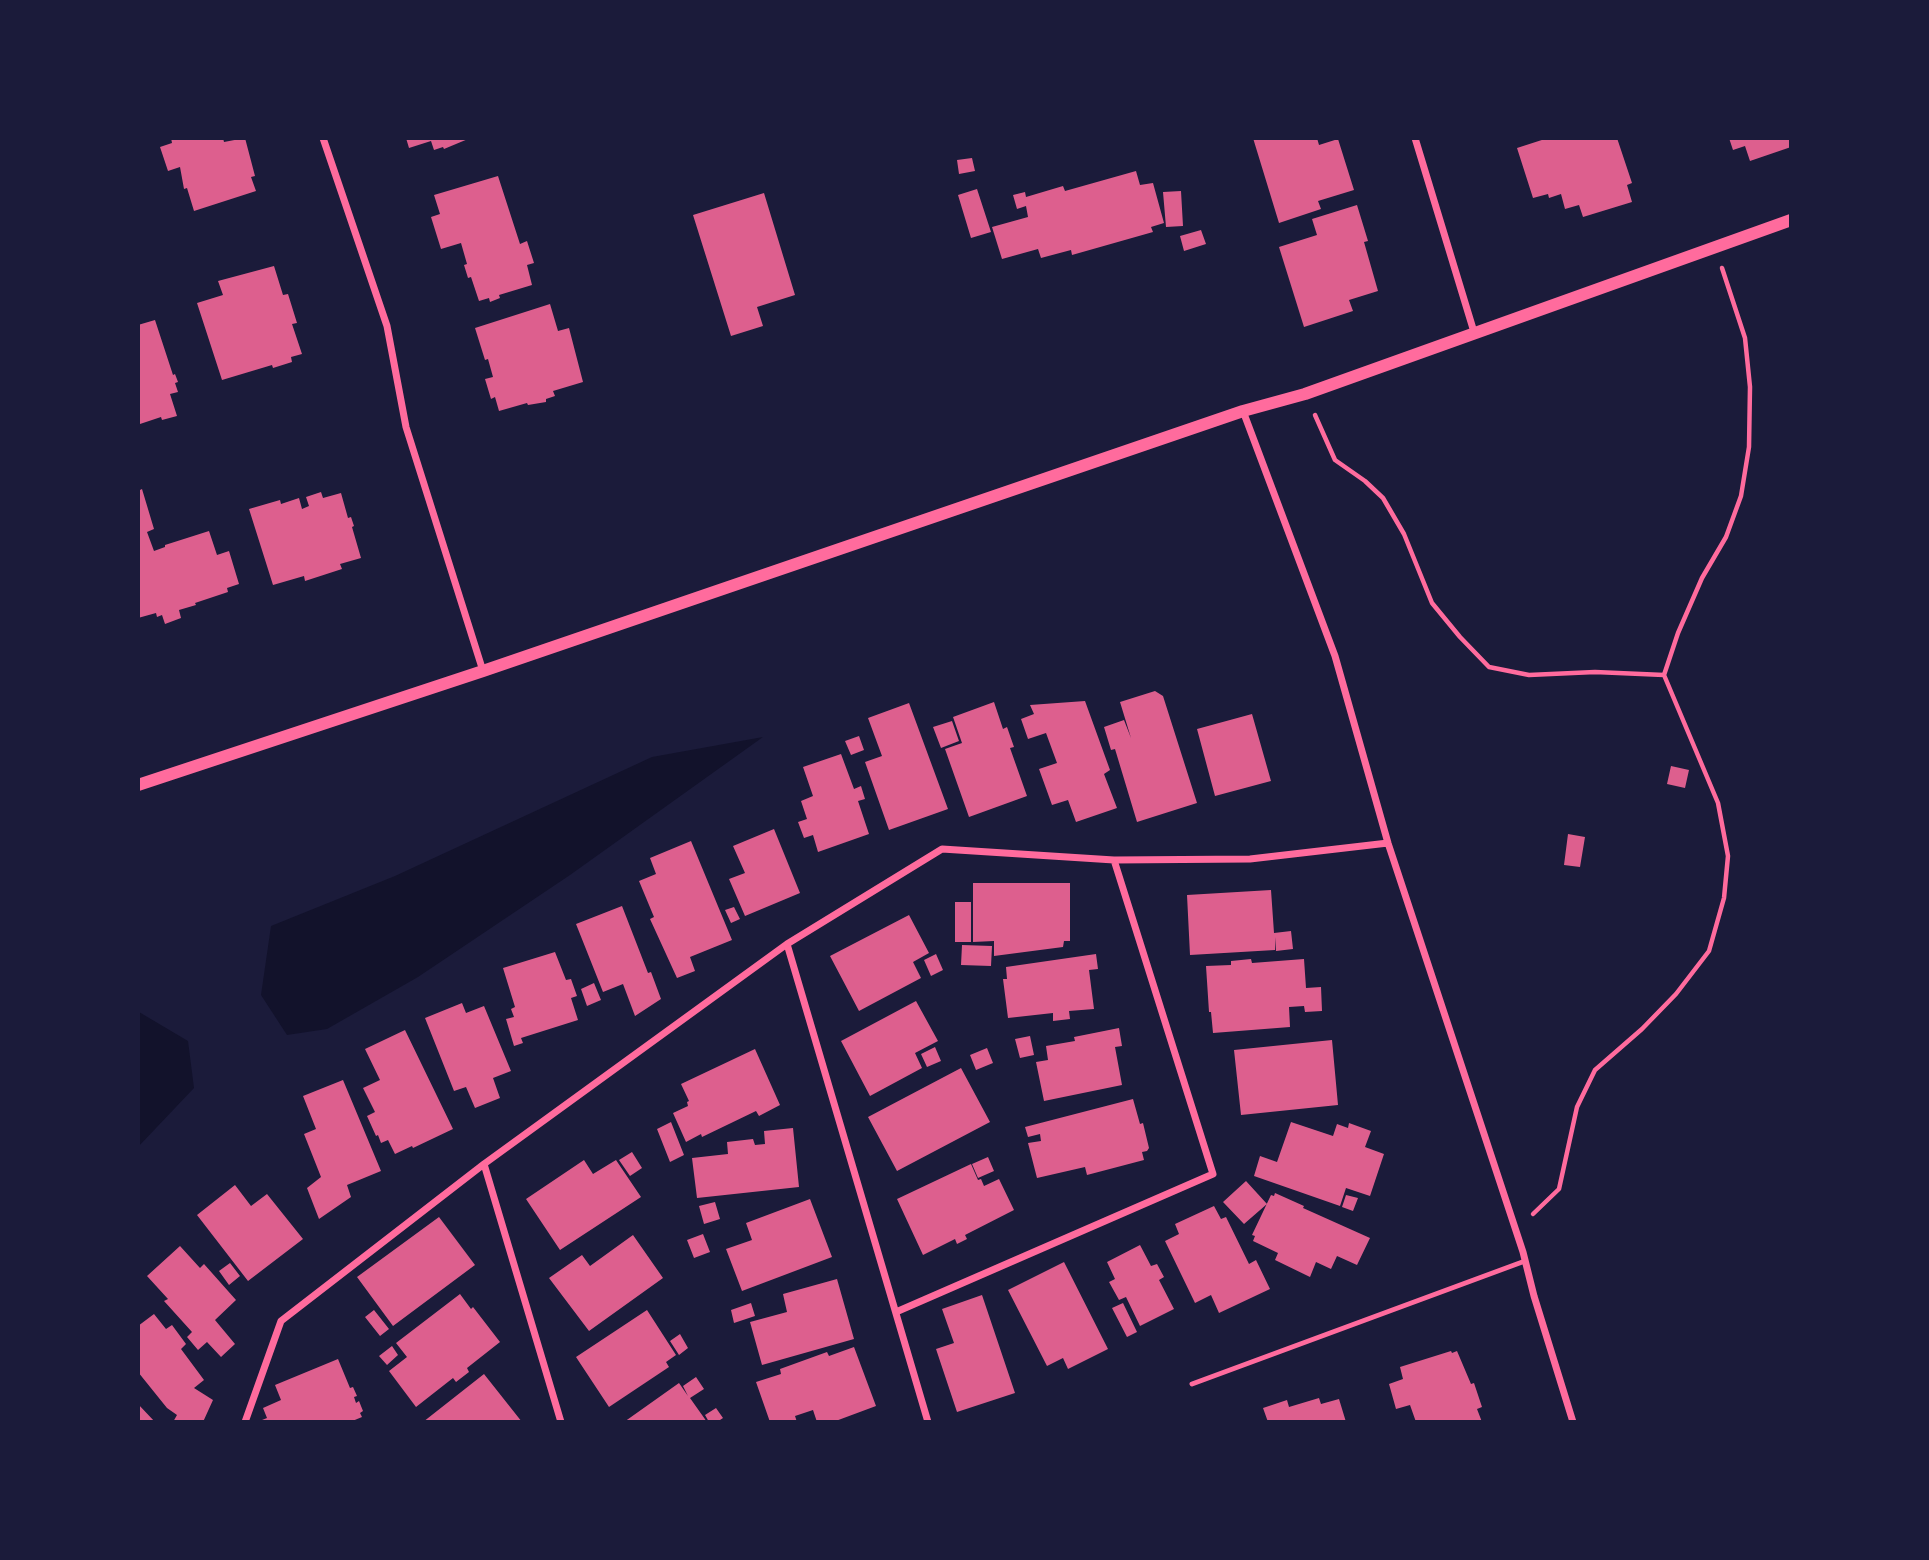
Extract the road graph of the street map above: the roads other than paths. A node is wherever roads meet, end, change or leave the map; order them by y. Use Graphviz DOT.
graph roads {
  1 [pos="323,138"];
  2 [pos="1415,138"];
  3 [pos="1791,220"];
  4 [pos="1474,332"];
  5 [pos="1243,411"];
  6 [pos="483,671"];
  7 [pos="138,785"];
  8 [pos="1388,843"];
  9 [pos="1114,860"];
  10 [pos="786,944"];
  11 [pos="484,1164"];
  12 [pos="1525,1261"];
  13 [pos="896,1312"];
  14 [pos="1192,1384"];
  15 [pos="245,1422"];
  16 [pos="561,1422"];
  17 [pos="928,1422"];
  18 [pos="1573,1422"];
  1 -- 6 [label="street"];
  2 -- 4 [label="street"];
  3 -- 4 [label="street"];
  4 -- 5 [label="street"];
  5 -- 6 [label="street"];
  5 -- 8 [label="street"];
  6 -- 7 [label="street"];
  8 -- 9 [label="street"];
  8 -- 12 [label="street"];
  9 -- 10 [label="street"];
  9 -- 13 [label="street"];
  10 -- 11 [label="street"];
  10 -- 13 [label="street"];
  11 -- 15 [label="street"];
  11 -- 16 [label="street"];
  12 -- 14 [label="lane"];
  12 -- 18 [label="street"];
  13 -- 17 [label="street"];
}
